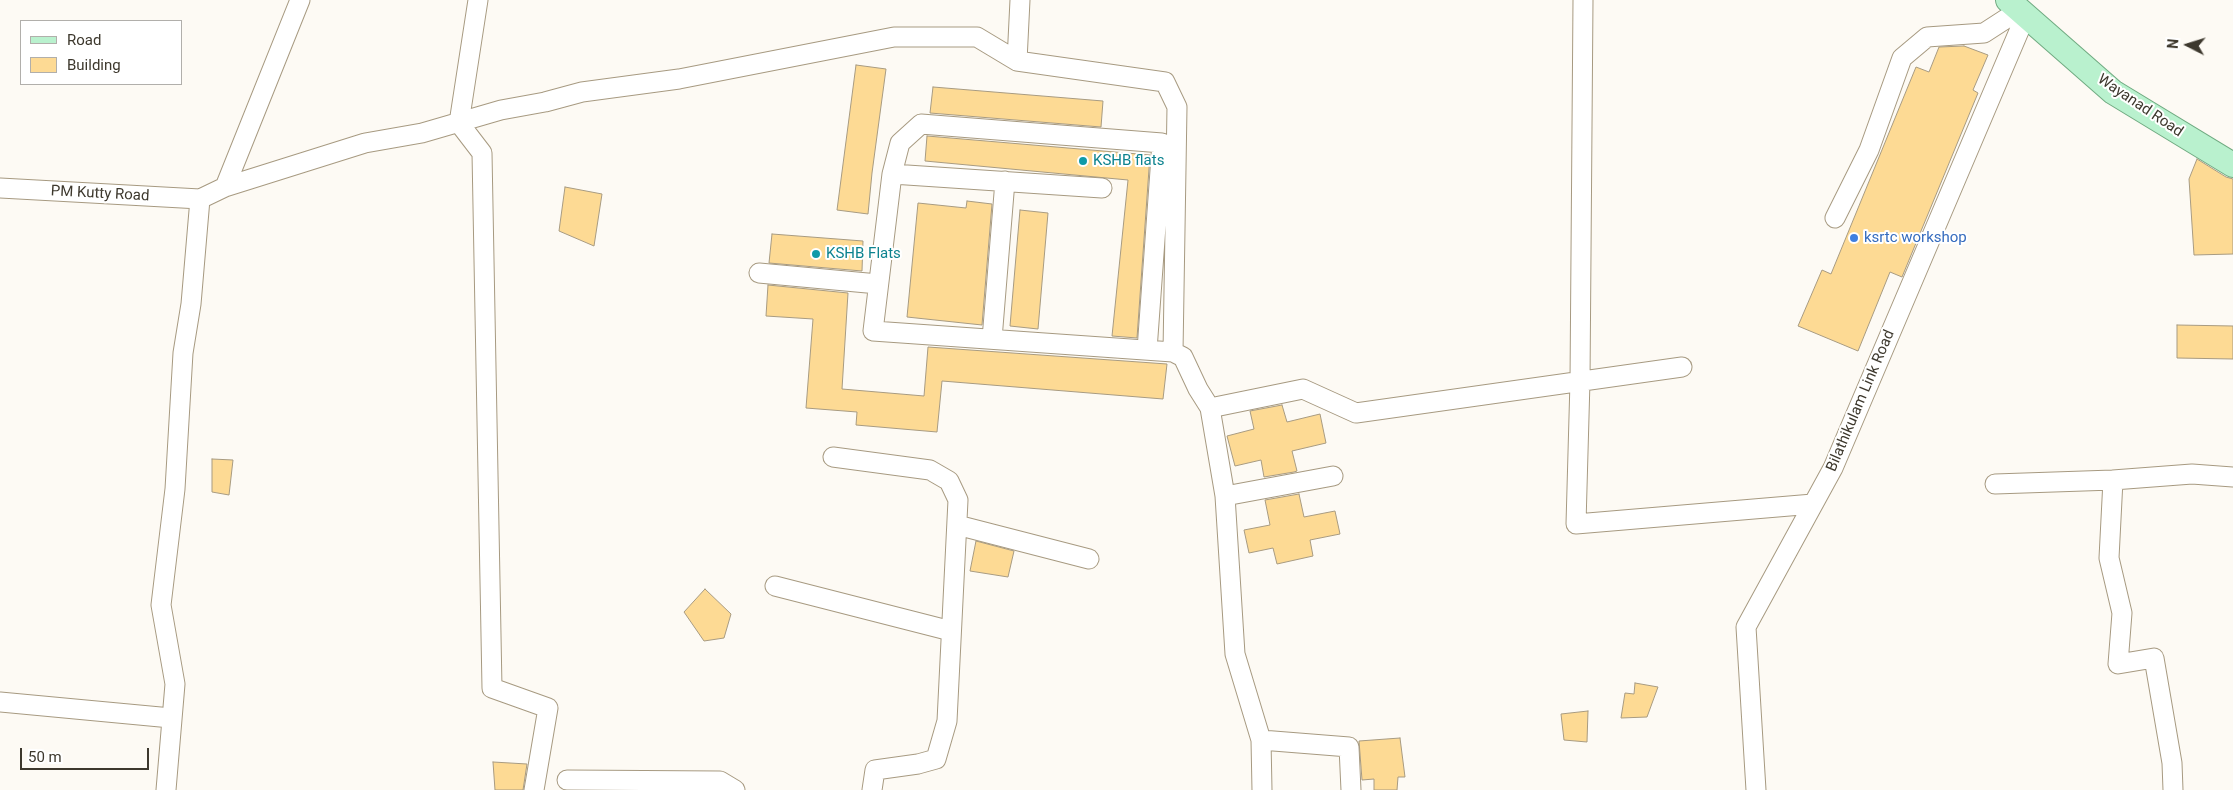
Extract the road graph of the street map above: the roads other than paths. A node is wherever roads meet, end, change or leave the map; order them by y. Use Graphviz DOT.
graph roads {
  1 [pos="300,0"];
  2 [pos="478,0"];
  3 [pos="1020,0"];
  4 [pos="1583,0"];
  5 [pos="2017,10"];
  6 [pos="1017,61"];
  7 [pos="459,123"];
  8 [pos="2233,165"];
  9 [pos="892,174"];
  10 [pos="1005,181"];
  11 [pos="0,188"];
  12 [pos="225,188"];
  13 [pos="1102,188"];
  14 [pos="200,199"];
  15 [pos="1835,218"];
  16 [pos="759,273"];
  17 [pos="878,284"];
  18 [pos="992,339"];
  19 [pos="1147,350"];
  20 [pos="1173,352"];
  21 [pos="1682,367"];
  22 [pos="1580,380"];
  23 [pos="1210,408"];
  24 [pos="833,457"];
  25 [pos="1333,476"];
  26 [pos="2233,477"];
  27 [pos="2113,480"];
  28 [pos="1995,484"];
  29 [pos="1225,496"];
  30 [pos="1813,504"];
  31 [pos="956,525"];
  32 [pos="1089,560"];
  33 [pos="775,586"];
  34 [pos="951,631"];
  35 [pos="0,702"];
  36 [pos="171,718"];
  37 [pos="1261,740"];
  38 [pos="567,780"];
  39 [pos="166,790"];
  40 [pos="534,790"];
  41 [pos="735,790"];
  42 [pos="872,790"];
  43 [pos="1262,790"];
  44 [pos="1352,790"];
  45 [pos="1756,790"];
  46 [pos="2173,790"];
  1 -- 12 [label="street"];
  2 -- 7 [label="street"];
  3 -- 6 [label="street"];
  4 -- 22 [label="street"];
  5 -- 8 [label="main road, Wayanad Road"];
  5 -- 15 [label="street"];
  5 -- 30 [label="street, Bilathikulam Link Road"];
  6 -- 7 [label="street"];
  6 -- 20 [label="street"];
  7 -- 12 [label="street"];
  7 -- 40 [label="street"];
  9 -- 10 [label="street"];
  9 -- 17 [label="street"];
  9 -- 19 [label="street"];
  10 -- 13 [label="street"];
  10 -- 18 [label="street"];
  11 -- 14 [label="street, PM Kutty Road"];
  12 -- 14 [label="street"];
  14 -- 36 [label="street"];
  16 -- 17 [label="street"];
  17 -- 18 [label="street"];
  18 -- 19 [label="street"];
  19 -- 20 [label="street"];
  20 -- 23 [label="street"];
  21 -- 22 [label="street"];
  22 -- 23 [label="street"];
  22 -- 30 [label="street"];
  23 -- 29 [label="street"];
  24 -- 31 [label="street"];
  25 -- 29 [label="street"];
  26 -- 27 [label="street"];
  27 -- 28 [label="street"];
  27 -- 46 [label="street"];
  29 -- 37 [label="street"];
  30 -- 45 [label="street, Bilathikulam Link Road"];
  31 -- 32 [label="street"];
  31 -- 34 [label="street"];
  33 -- 34 [label="street"];
  34 -- 42 [label="street"];
  35 -- 36 [label="street"];
  36 -- 39 [label="street"];
  37 -- 43 [label="street"];
  37 -- 44 [label="street"];
  38 -- 41 [label="street"];
}
